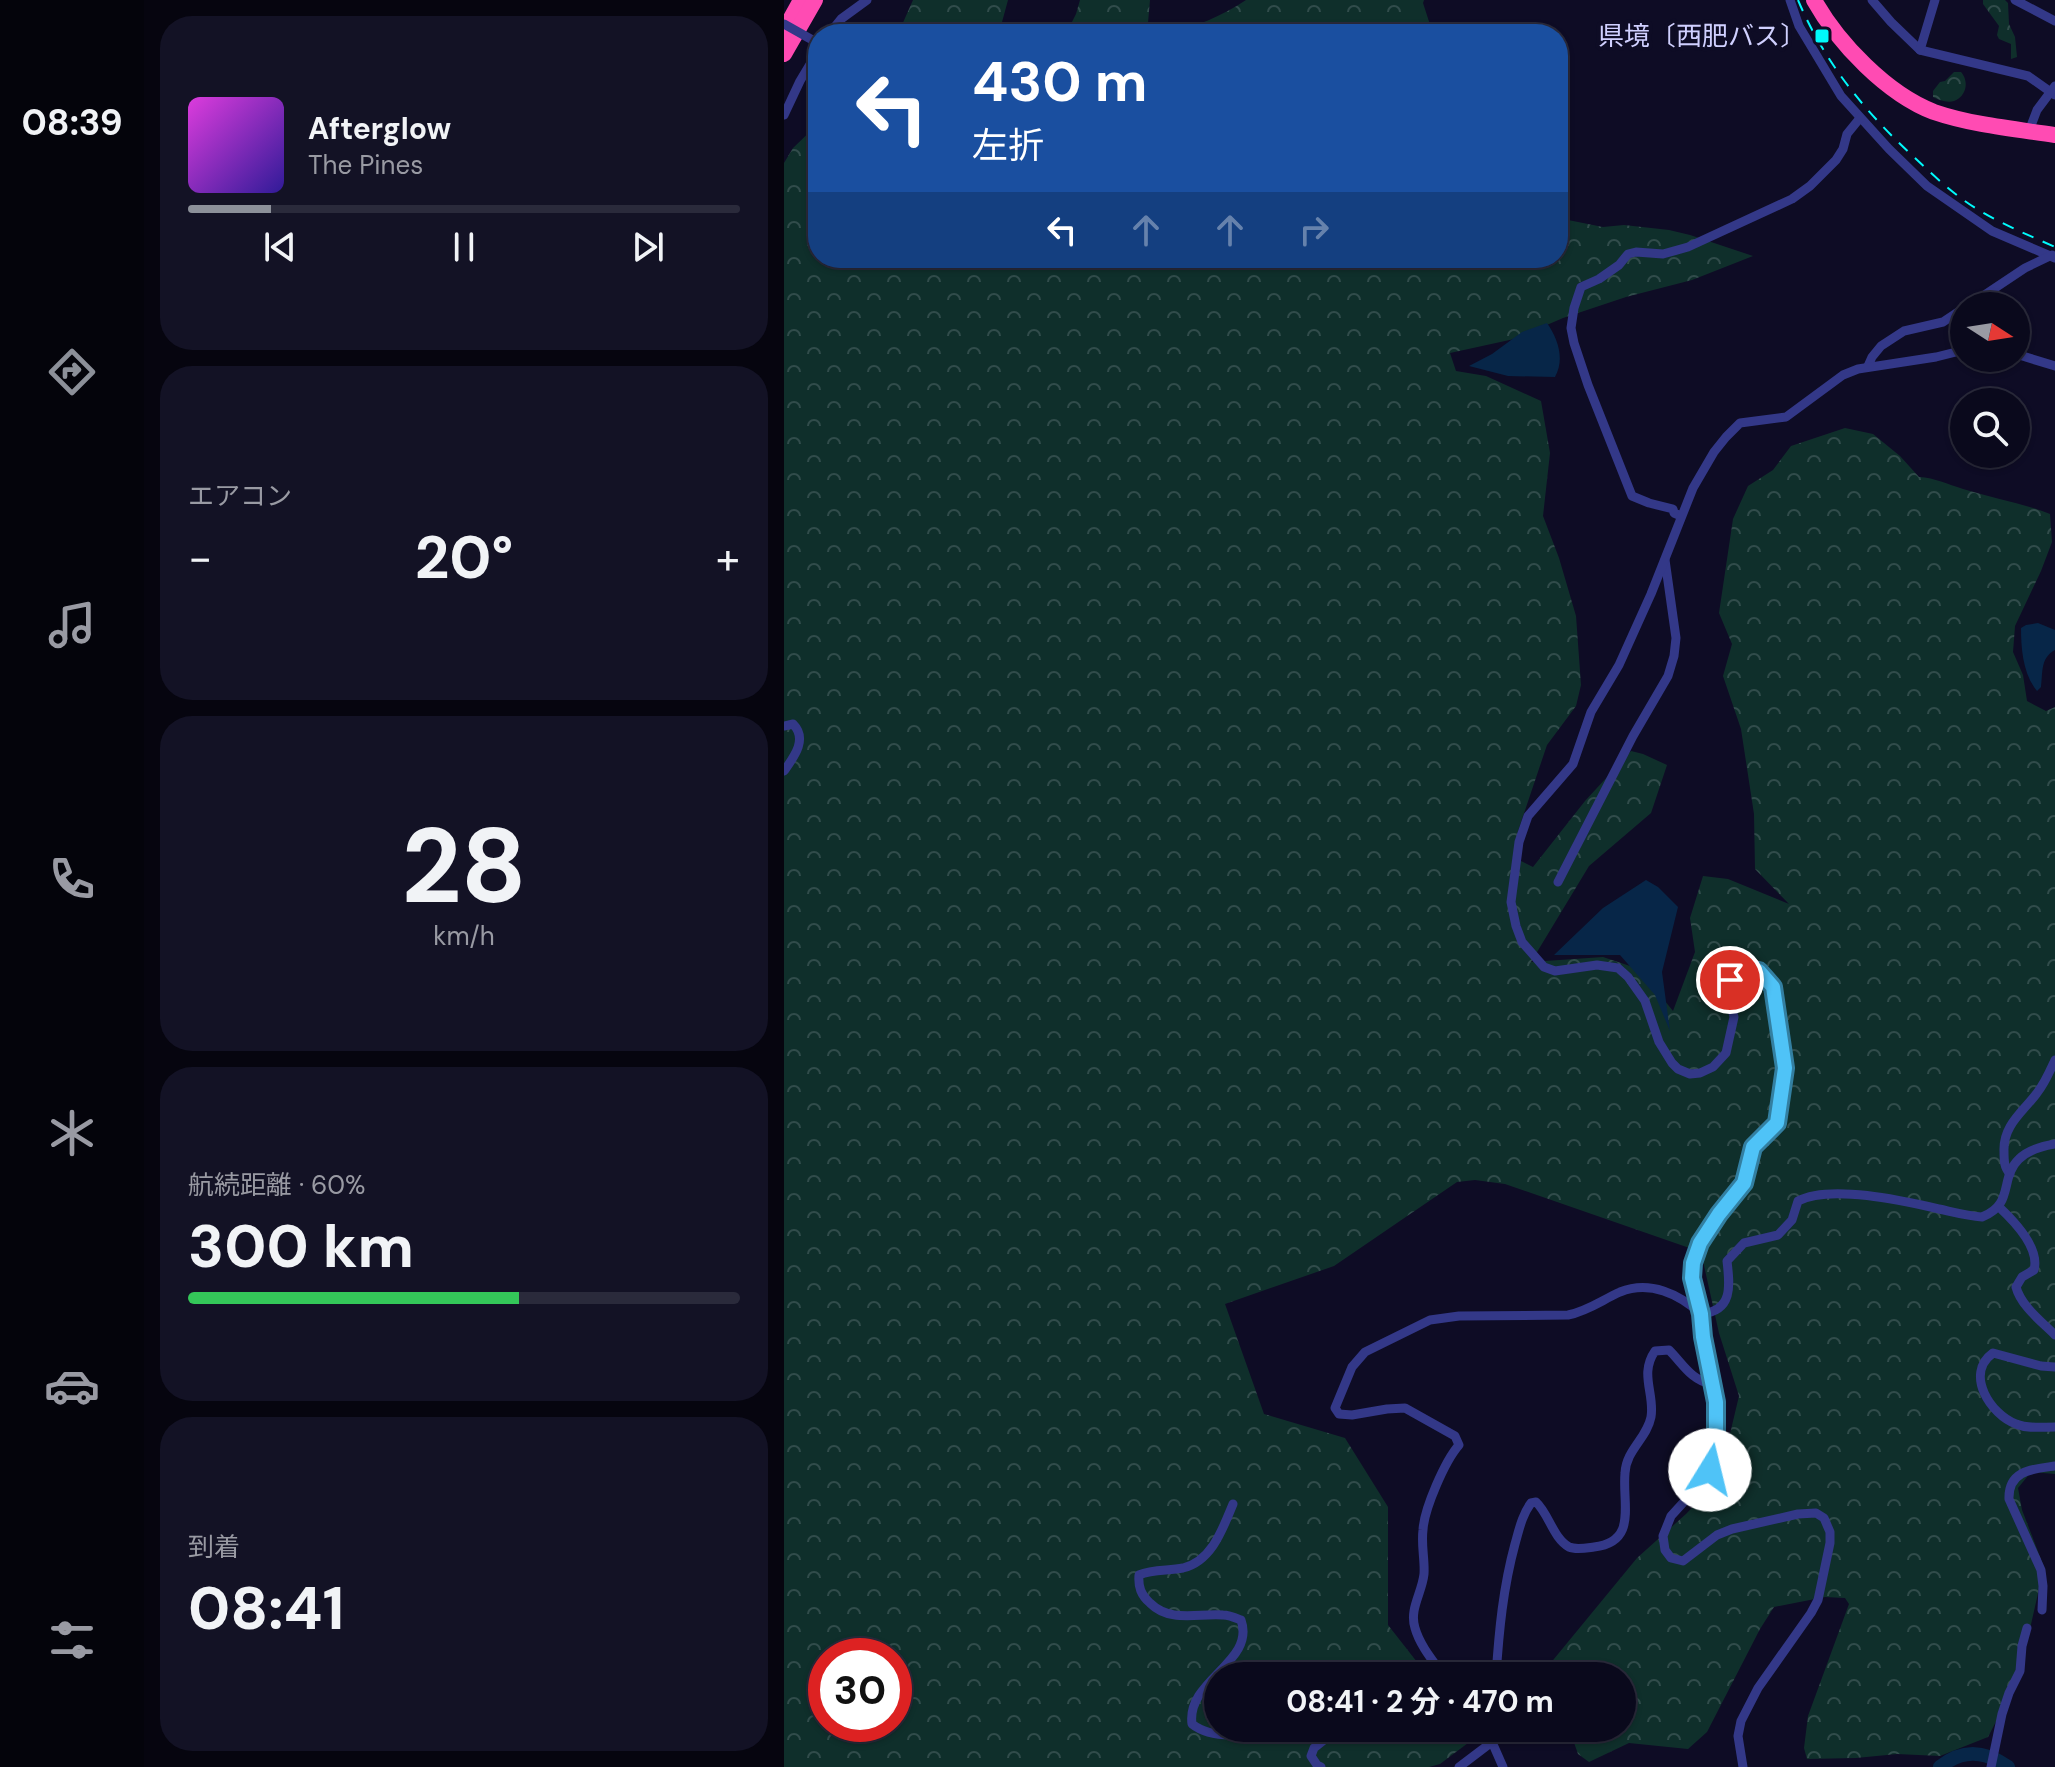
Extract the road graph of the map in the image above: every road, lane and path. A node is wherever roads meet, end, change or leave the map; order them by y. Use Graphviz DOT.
graph roads {
  1 [pos="801,0"];
  2 [pos="815,0"];
  3 [pos="867,0"];
  4 [pos="1790,0"];
  5 [pos="1814,0"];
  6 [pos="1872,0"];
  7 [pos="1935,0"];
  8 [pos="2015,0"];
  9 [pos="2055,21"];
  10 [pos="784,24"];
  11 [pos="837,24"];
  12 [pos="784,31"];
  13 [pos="808,40"];
  14 [pos="1920,50"];
  15 [pos="784,54"];
  16 [pos="808,65"];
  17 [pos="2053,91"];
  18 [pos="784,115"];
  19 [pos="1860,118"];
  20 [pos="2029,131"];
  21 [pos="2055,135"];
  22 [pos="2053,256"];
  23 [pos="1989,292"];
  24 [pos="1950,317"];
  25 [pos="1950,353"];
  26 [pos="2030,358"];
  27 [pos="1868,366"];
  28 [pos="2055,366"];
  29 [pos="1681,516"];
  30 [pos="1665,557"];
  31 [pos="784,726"];
  32 [pos="784,771"];
  33 [pos="1558,882"];
  34 [pos="2055,1060"];
  35 [pos="2055,1144"];
  36 [pos="2010,1174"];
  37 [pos="1999,1207"];
  38 [pos="1701,1314"];
  39 [pos="2055,1335"];
  40 [pos="2055,1367"];
  41 [pos="1711,1384"];
  42 [pos="2055,1427"];
  43 [pos="2055,1466"];
  44 [pos="1233,1504"];
  45 [pos="2042,1610"];
  46 [pos="2027,1628"];
  47 [pos="1229,1662"];
  48 [pos="1435,1662"];
  49 [pos="1497,1662"];
  50 [pos="1204,1687"];
  51 [pos="1204,1732"];
  52 [pos="1322,1742"];
  53 [pos="1492,1742"];
  54 [pos="1321,1767"];
  55 [pos="1459,1767"];
  56 [pos="1503,1767"];
  57 [pos="1743,1767"];
  58 [pos="1991,1767"];
  1 -- 12 [label="highway"];
  2 -- 15 [label="highway"];
  3 -- 11 [label="street"];
  4 -- 19 [label="street"];
  5 -- 20 [label="highway"];
  6 -- 14 [label="street"];
  7 -- 14 [label="street"];
  8 -- 9 [label="street"];
  10 -- 13 [label="street, bridge"];
  14 -- 17 [label="street"];
  16 -- 18 [label="street"];
  17 -- 20 [label="street"];
  19 -- 22 [label="street"];
  19 -- 29 [label="street"];
  20 -- 21 [label="highway"];
  22 -- 23 [label="street"];
  24 -- 27 [label="street"];
  25 -- 27 [label="street"];
  26 -- 28 [label="street"];
  27 -- 29 [label="street"];
  29 -- 30 [label="street"];
  30 -- 33 [label="street"];
  30 -- 38 [label="street"];
  31 -- 32 [label="street"];
  34 -- 36 [label="street"];
  35 -- 36 [label="street"];
  36 -- 37 [label="street"];
  37 -- 38 [label="street"];
  37 -- 39 [label="street"];
  38 -- 41 [label="street"];
  38 -- 48 [label="street"];
  40 -- 42 [label="street"];
  41 -- 49 [label="street"];
  41 -- 57 [label="street"];
  43 -- 45 [label="street"];
  44 -- 47 [label="street"];
  46 -- 58 [label="street"];
  50 -- 51 [label="street"];
  52 -- 54 [label="street"];
  53 -- 55 [label="street"];
  53 -- 56 [label="street"];
}
